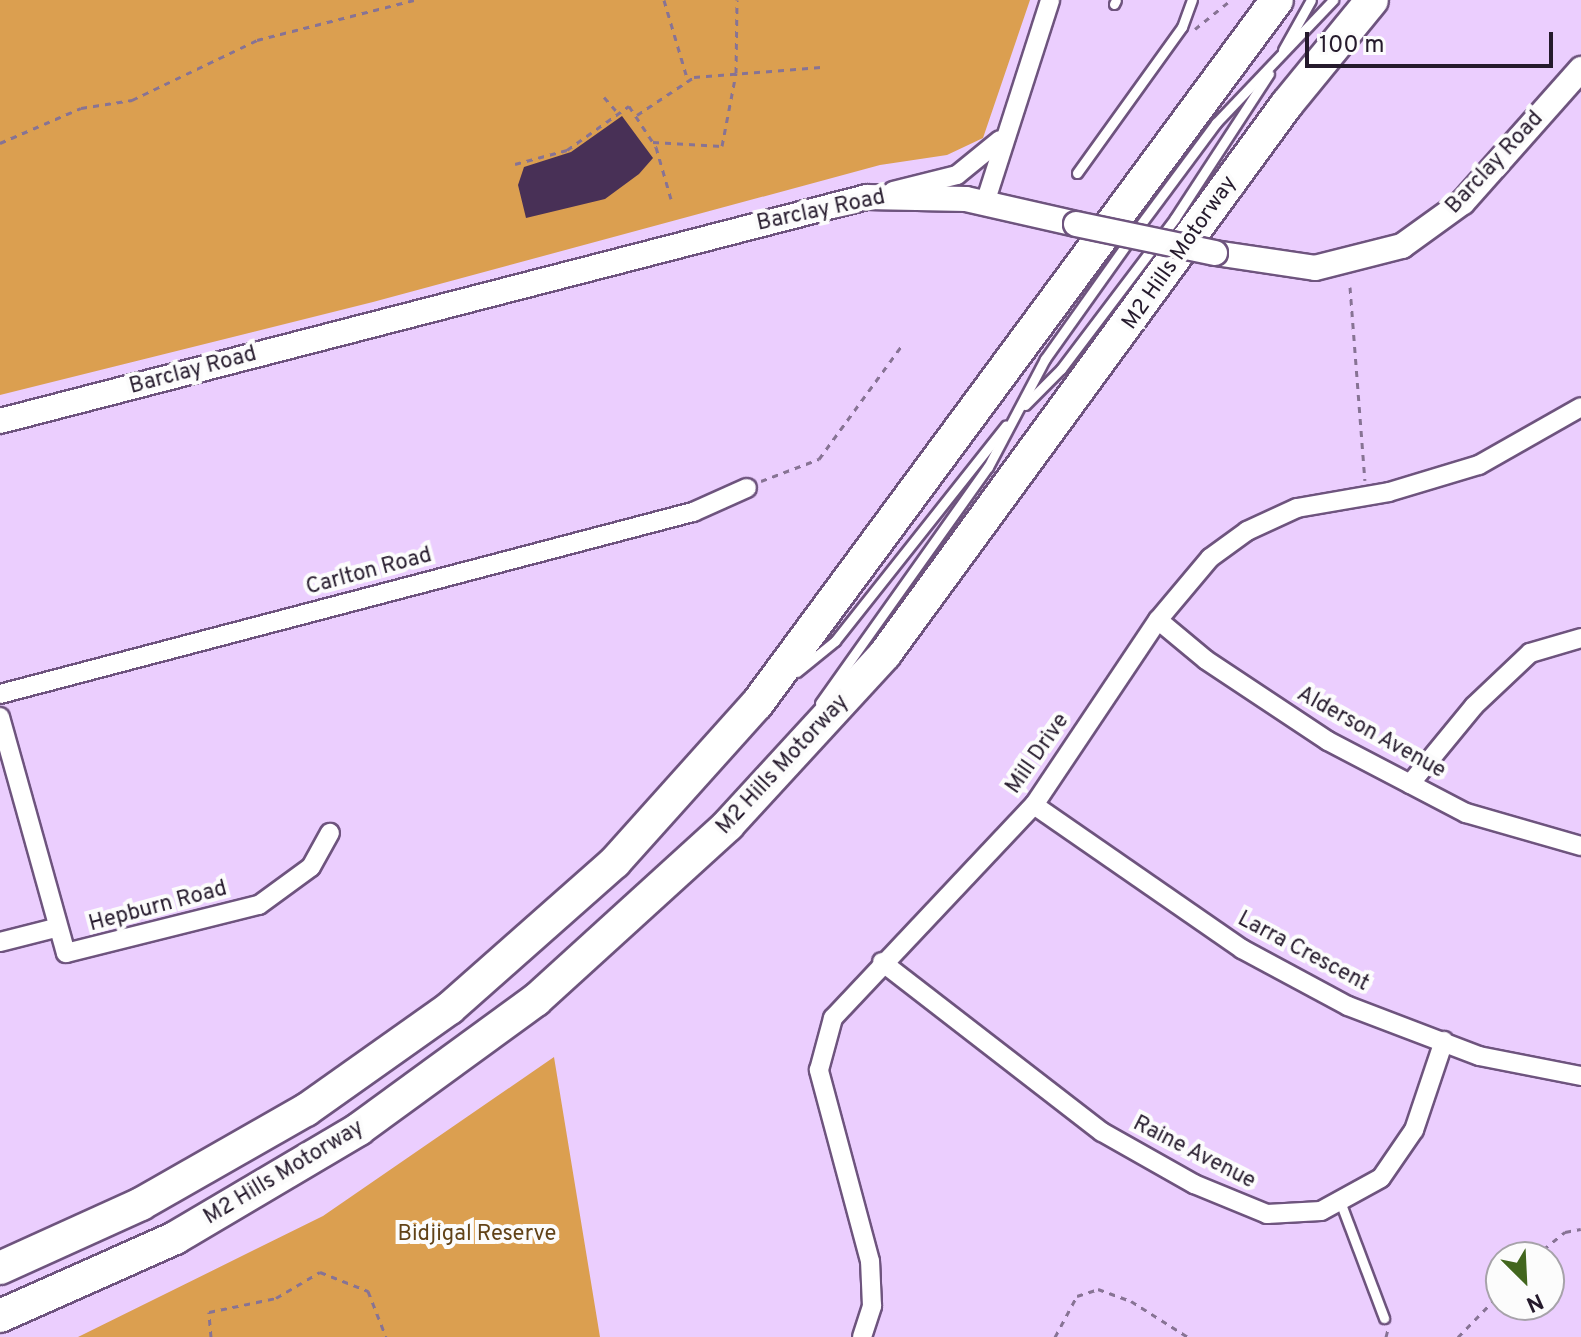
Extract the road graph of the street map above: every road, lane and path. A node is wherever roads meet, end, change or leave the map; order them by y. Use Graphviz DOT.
graph roads {
  1 [pos="414,0"];
  2 [pos="664,0"];
  3 [pos="737,0"];
  4 [pos="1050,0"];
  5 [pos="1192,0"];
  6 [pos="1231,0"];
  7 [pos="1277,0"];
  8 [pos="1311,0"];
  9 [pos="1333,0"];
  10 [pos="1372,0"];
  11 [pos="1182,27"];
  12 [pos="1277,61"];
  13 [pos="821,67"];
  14 [pos="1581,69"];
  15 [pos="736,73"];
  16 [pos="688,81"];
  17 [pos="604,97"];
  18 [pos="618,113"];
  19 [pos="637,115"];
  20 [pos="1003,137"];
  21 [pos="653,142"];
  22 [pos="0,143"];
  23 [pos="515,164"];
  24 [pos="1077,173"];
  25 [pos="867,197"];
  26 [pos="671,199"];
  27 [pos="985,203"];
  28 [pos="1350,287"];
  29 [pos="902,345"];
  30 [pos="1581,407"];
  31 [pos="1017,414"];
  32 [pos="0,421"];
  33 [pos="747,488"];
  34 [pos="1367,495"];
  35 [pos="1158,620"];
  36 [pos="1581,638"];
  37 [pos="0,694"];
  38 [pos="757,704"];
  39 [pos="0,717"];
  40 [pos="1410,784"];
  41 [pos="1034,805"];
  42 [pos="728,825"];
  43 [pos="330,833"];
  44 [pos="1581,846"];
  45 [pos="55,928"];
  46 [pos="0,942"];
  47 [pos="882,962"];
  48 [pos="1444,1041"];
  49 [pos="1581,1076"];
  50 [pos="1341,1204"];
  51 [pos="1581,1229"];
  52 [pos="1554,1241"];
  53 [pos="0,1268"];
  54 [pos="1485,1309"];
  55 [pos="0,1316"];
  56 [pos="1384,1318"];
  57 [pos="211,1337"];
  58 [pos="386,1337"];
  59 [pos="862,1337"];
  60 [pos="1055,1337"];
  61 [pos="1188,1337"];
  62 [pos="1458,1337"];
  1 -- 22 [label="path"];
  2 -- 16 [label="path"];
  3 -- 15 [label="path"];
  4 -- 20 [label="street"];
  5 -- 11 [label="lane"];
  6 -- 11 [label="path"];
  7 -- 38 [label="highway, M2 Hills Motorway"];
  8 -- 12 [label="lane"];
  9 -- 12 [label="lane"];
  10 -- 42 [label="highway, M2 Hills Motorway"];
  11 -- 24 [label="lane"];
  12 -- 31 [label="lane"];
  12 -- 31 [label="lane"];
  13 -- 15 [label="path"];
  14 -- 27 [label="main road, Barclay Road, bridge"];
  15 -- 16 [label="path"];
  15 -- 21 [label="path"];
  16 -- 19 [label="path"];
  17 -- 18 [label="path"];
  18 -- 19 [label="path"];
  18 -- 23 [label="path"];
  19 -- 21 [label="path"];
  20 -- 25 [label="street"];
  20 -- 27 [label="street"];
  21 -- 26 [label="path"];
  25 -- 27 [label="main road, Barclay Road"];
  25 -- 32 [label="main road, Barclay Road"];
  28 -- 34 [label="path"];
  29 -- 33 [label="path"];
  30 -- 34 [label="street, Mill Drive"];
  31 -- 38 [label="lane"];
  31 -- 42 [label="lane"];
  33 -- 37 [label="street, Carlton Road"];
  34 -- 35 [label="street, Mill Drive"];
  35 -- 40 [label="street, Alderson Avenue"];
  35 -- 41 [label="street, Mill Drive"];
  36 -- 40 [label="street"];
  38 -- 53 [label="highway, M2 Hills Motorway"];
  39 -- 45 [label="street, Hepburn Road"];
  40 -- 44 [label="street, Alderson Avenue"];
  41 -- 47 [label="street, Mill Drive"];
  41 -- 48 [label="street, Larra Crescent"];
  42 -- 55 [label="highway, M2 Hills Motorway"];
  43 -- 45 [label="street, Hepburn Road"];
  45 -- 46 [label="street"];
  47 -- 50 [label="street, Raine Avenue"];
  47 -- 59 [label="street, Mill Drive"];
  48 -- 49 [label="street, Larra Crescent"];
  48 -- 50 [label="street, Raine Avenue"];
  50 -- 56 [label="lane"];
  51 -- 52 [label="path"];
  54 -- 62 [label="path"];
  57 -- 58 [label="path"];
  60 -- 61 [label="path"];
}
